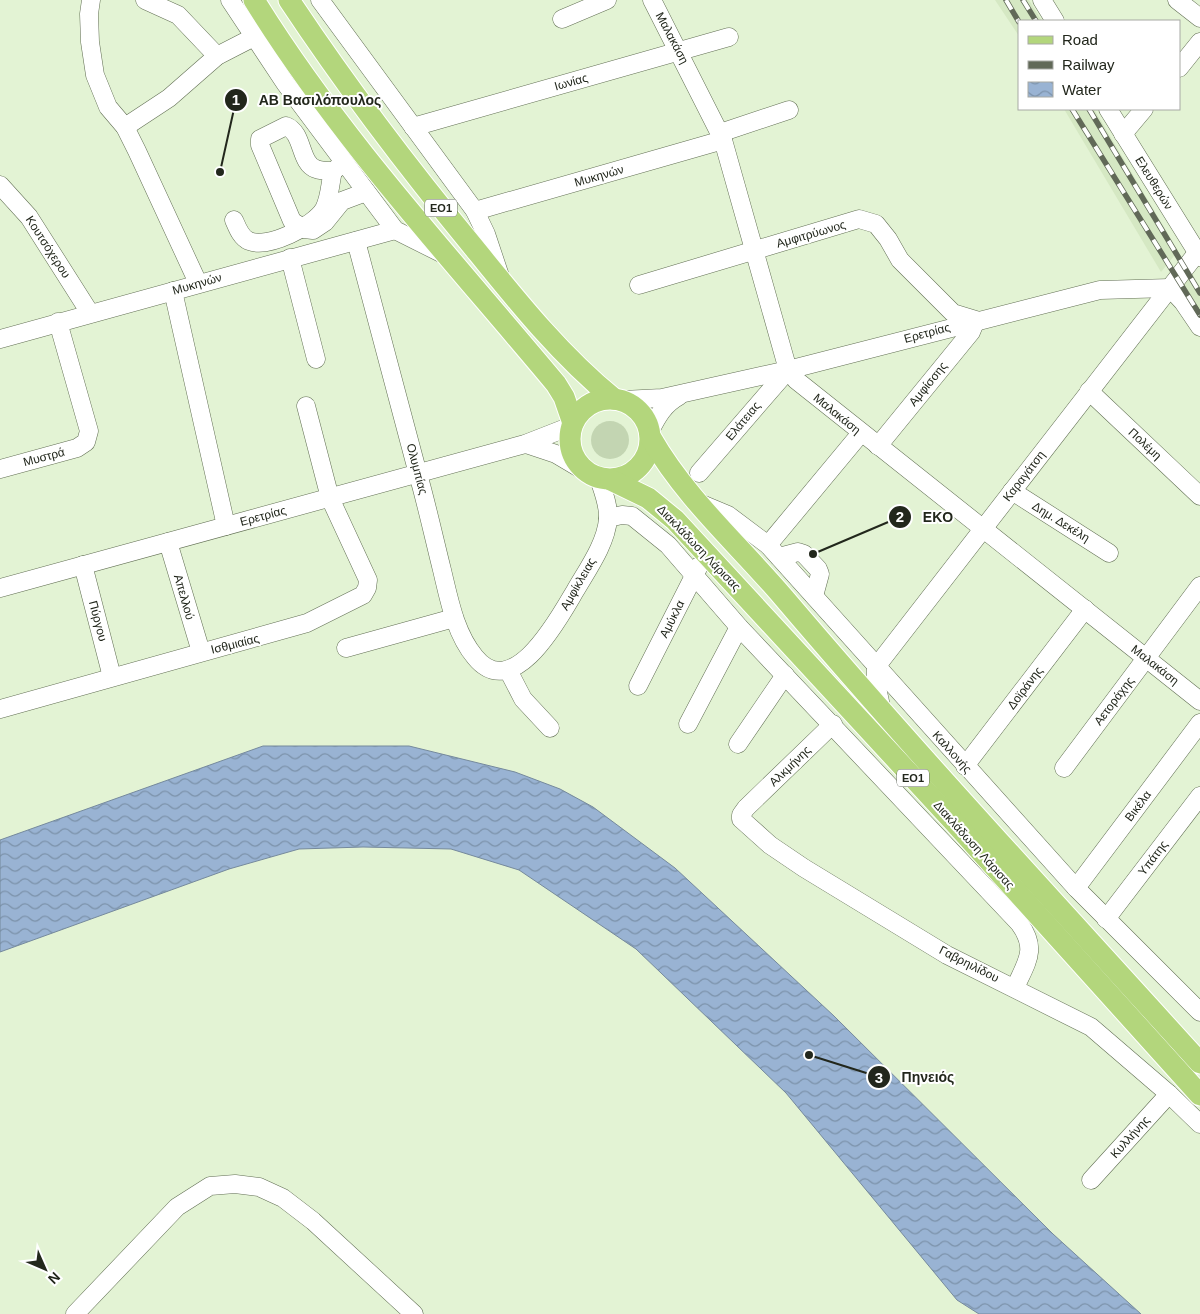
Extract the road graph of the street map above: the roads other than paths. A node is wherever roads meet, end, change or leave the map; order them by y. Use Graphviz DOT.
graph roads {
  1 [pos="91,0"];
  2 [pos="145,0"];
  3 [pos="230,0"];
  4 [pos="254,0"];
  5 [pos="289,0"];
  6 [pos="320,0"];
  7 [pos="608,0"];
  8 [pos="652,0"];
  9 [pos="1042,0"];
  10 [pos="1177,0"];
  11 [pos="1200,18"];
  12 [pos="562,19"];
  13 [pos="1054,20"];
  14 [pos="254,37"];
  15 [pos="729,37"];
  16 [pos="1200,42"];
  17 [pos="680,52"];
  18 [pos="216,56"];
  19 [pos="1180,67"];
  20 [pos="789,110"];
  21 [pos="1109,110"];
  22 [pos="1143,110"];
  23 [pos="125,127"];
  24 [pos="412,127"];
  25 [pos="1123,134"];
  26 [pos="722,136"];
  27 [pos="338,167"];
  28 [pos="0,185"];
  29 [pos="366,192"];
  30 [pos="475,211"];
  31 [pos="234,220"];
  32 [pos="304,229"];
  33 [pos="395,230"];
  34 [pos="356,241"];
  35 [pos="754,250"];
  36 [pos="1199,252"];
  37 [pos="446,255"];
  38 [pos="290,258"];
  39 [pos="198,283"];
  40 [pos="503,284"];
  41 [pos="639,285"];
  42 [pos="1170,288"];
  43 [pos="173,291"];
  44 [pos="90,313"];
  45 [pos="976,320"];
  46 [pos="58,322"];
  47 [pos="1200,327"];
  48 [pos="0,339"];
  49 [pos="316,359"];
  50 [pos="788,370"];
  51 [pos="686,392"];
  52 [pos="1089,392"];
  53 [pos="618,400"];
  54 [pos="306,406"];
  55 [pos="572,425"];
  56 [pos="861,433"];
  57 [pos="650,435"];
  58 [pos="525,444"];
  59 [pos="878,446"];
  60 [pos="0,469"];
  61 [pos="418,474"];
  62 [pos="699,474"];
  63 [pos="598,476"];
  64 [pos="1012,491"];
  65 [pos="1200,495"];
  66 [pos="330,498"];
  67 [pos="697,502"];
  68 [pos="608,518"];
  69 [pos="226,526"];
  70 [pos="984,527"];
  71 [pos="168,542"];
  72 [pos="773,551"];
  73 [pos="706,552"];
  74 [pos="1110,553"];
  75 [pos="83,565"];
  76 [pos="694,574"];
  77 [pos="1200,586"];
  78 [pos="0,588"];
  79 [pos="1085,609"];
  80 [pos="454,618"];
  81 [pos="739,627"];
  82 [pos="346,648"];
  83 [pos="201,652"];
  84 [pos="1146,658"];
  85 [pos="876,667"];
  86 [pos="508,670"];
  87 [pos="785,675"];
  88 [pos="112,676"];
  89 [pos="638,686"];
  90 [pos="1200,701"];
  91 [pos="0,708"];
  92 [pos="882,711"];
  93 [pos="1200,723"];
  94 [pos="688,724"];
  95 [pos="833,724"];
  96 [pos="550,728"];
  97 [pos="738,744"];
  98 [pos="965,766"];
  99 [pos="1064,768"];
  100 [pos="1200,796"];
  101 [pos="902,798"];
  102 [pos="746,808"];
  103 [pos="954,823"];
  104 [pos="1076,888"];
  105 [pos="1106,919"];
  106 [pos="1015,988"];
  107 [pos="1200,1012"];
  108 [pos="1200,1063"];
  109 [pos="1169,1094"];
  110 [pos="1200,1096"];
  111 [pos="1200,1124"];
  112 [pos="1091,1180"];
  113 [pos="75,1314"];
  114 [pos="414,1314"];
  1 -- 23 [label="street"];
  2 -- 18 [label="street"];
  3 -- 14 [label="street"];
  4 -- 37 [label="main road, ΕΟ1"];
  5 -- 40 [label="main road, ΕΟ1"];
  6 -- 24 [label="street"];
  7 -- 12 [label="street"];
  8 -- 17 [label="street, Μαλακάση"];
  9 -- 13 [label="street"];
  10 -- 11 [label="street"];
  14 -- 18 [label="street"];
  14 -- 27 [label="street"];
  15 -- 17 [label="street, Ιωνίας"];
  16 -- 19 [label="street"];
  17 -- 24 [label="street, Ιωνίας"];
  17 -- 26 [label="street, Μαλακάση"];
  18 -- 23 [label="street"];
  20 -- 26 [label="street, Μυκηνών"];
  21 -- 25 [label="street, Ελευθερών"];
  22 -- 25 [label="street"];
  23 -- 39 [label="street"];
  24 -- 30 [label="street"];
  25 -- 36 [label="street, Ελευθερών"];
  26 -- 30 [label="street, Μυκηνών"];
  26 -- 35 [label="street, Μαλακάση"];
  27 -- 29 [label="street"];
  27 -- 32 [label="street"];
  27 -- 32 [label="street"];
  28 -- 44 [label="street, Κουτσόχερου"];
  29 -- 32 [label="street"];
  29 -- 33 [label="street"];
  30 -- 40 [label="street"];
  31 -- 32 [label="street"];
  33 -- 34 [label="street, Μυκηνών"];
  33 -- 37 [label="street"];
  34 -- 38 [label="street, Μυκηνών"];
  34 -- 61 [label="street, Ολυμπίας"];
  35 -- 41 [label="street, Αμφιτρύωνος"];
  35 -- 45 [label="street, Αμφιτρύωνος"];
  35 -- 50 [label="street, Μαλακάση"];
  36 -- 42 [label="street, Καραγάτση"];
  37 -- 55 [label="main road, ΕΟ1"];
  38 -- 39 [label="street, Μυκηνών"];
  38 -- 49 [label="street"];
  39 -- 43 [label="street, Μυκηνών"];
  40 -- 53 [label="main road, ΕΟ1"];
  42 -- 45 [label="street, Ερετρίας"];
  42 -- 47 [label="street"];
  42 -- 52 [label="street, Καραγάτση"];
  43 -- 44 [label="street, Μυκηνών"];
  43 -- 69 [label="street"];
  44 -- 46 [label="street, Μυκηνών"];
  45 -- 50 [label="street, Ερετρίας"];
  45 -- 59 [label="street, Αμφίσσης"];
  46 -- 48 [label="street, Μυκηνών"];
  46 -- 60 [label="street, Μυστρά"];
  50 -- 51 [label="street, Ερετρίας"];
  50 -- 56 [label="street, Μαλακάση"];
  50 -- 62 [label="street, Ελάτειας"];
  51 -- 53 [label="street, Ερετρίας"];
  51 -- 57 [label="street, Ερετρίας"];
  52 -- 64 [label="street, Καραγάτση"];
  52 -- 65 [label="street, Πολέμη"];
  53 -- 55 [label="main road"];
  53 -- 57 [label="main road, ΕΟ1"];
  54 -- 66 [label="street, Ισθμιαίας"];
  55 -- 58 [label="street, Ερετρίας"];
  55 -- 63 [label="main road, ΕΟ1"];
  56 -- 59 [label="street, Μαλακάση"];
  56 -- 72 [label="street"];
  57 -- 63 [label="main road"];
  57 -- 67 [label="main road, Διακλάδωση Λάρισας / ΕΟ1"];
  58 -- 61 [label="street, Ερετρίας"];
  58 -- 63 [label="street"];
  59 -- 70 [label="street, Μαλακάση"];
  61 -- 66 [label="street, Ερετρίας"];
  61 -- 80 [label="street, Ολυμπίας"];
  63 -- 68 [label="street"];
  63 -- 73 [label="main road, Διακλάδωση Λάρισας / ΕΟ1"];
  64 -- 70 [label="street, Καραγάτση"];
  64 -- 74 [label="street, Δημ. Δεκέλη"];
  66 -- 69 [label="street, Ερετρίας"];
  66 -- 83 [label="street, Ισθμιαίας"];
  67 -- 72 [label="street, Καλλoνής"];
  67 -- 92 [label="main road, Διακλάδωση Λάρισας / ΕΟ1"];
  68 -- 76 [label="street"];
  68 -- 86 [label="street, Αμφίκλειας"];
  69 -- 71 [label="street, Ερετρίας"];
  70 -- 79 [label="street, Μαλακάση"];
  70 -- 85 [label="street, Καραγάτση"];
  71 -- 75 [label="street, Ερετρίας"];
  71 -- 83 [label="street, Απελλού"];
  72 -- 85 [label="street, Καλλoνής"];
  73 -- 76 [label="street, Αμύκλα"];
  73 -- 103 [label="main road, Διακλάδωση Λάρισας / ΕΟ1"];
  75 -- 78 [label="street, Ερετρίας"];
  75 -- 88 [label="street, Πύργου"];
  76 -- 81 [label="street"];
  76 -- 89 [label="street, Αμύκλα"];
  77 -- 84 [label="street, Αετοράχης"];
  79 -- 84 [label="street, Μαλακάση"];
  79 -- 98 [label="street, Δοϊράνης"];
  80 -- 82 [label="street"];
  80 -- 86 [label="street, Ολυμπίας"];
  81 -- 87 [label="street"];
  81 -- 94 [label="street"];
  83 -- 88 [label="street, Ισθμιαίας"];
  84 -- 90 [label="street, Μαλακάση"];
  84 -- 99 [label="street, Αετοράχης"];
  85 -- 92 [label="street"];
  85 -- 98 [label="street, Καλλoνής"];
  86 -- 96 [label="street"];
  87 -- 95 [label="street"];
  87 -- 97 [label="street"];
  88 -- 91 [label="street, Ισθμιαίας"];
  92 -- 108 [label="main road, Διακλάδωση Λάρισας / ΕΟ1"];
  93 -- 104 [label="street, Βικέλα"];
  95 -- 101 [label="street"];
  95 -- 102 [label="street, Αλκμήνης"];
  98 -- 104 [label="street, Καλλoνής"];
  100 -- 105 [label="street, Υπάτης"];
  101 -- 103 [label="street"];
  101 -- 106 [label="street"];
  102 -- 106 [label="street, Γαβρηιλίδου"];
  103 -- 110 [label="main road, Διακλάδωση Λάρισας / ΕΟ1"];
  104 -- 105 [label="street, Καλλoνής"];
  105 -- 107 [label="street, Καλλoνής"];
  106 -- 109 [label="street, Γαβρηιλίδου"];
  109 -- 111 [label="street, Γαβρηιλίδου"];
  109 -- 112 [label="street, Κυλλήνης"];
  113 -- 114 [label="street"];
}
